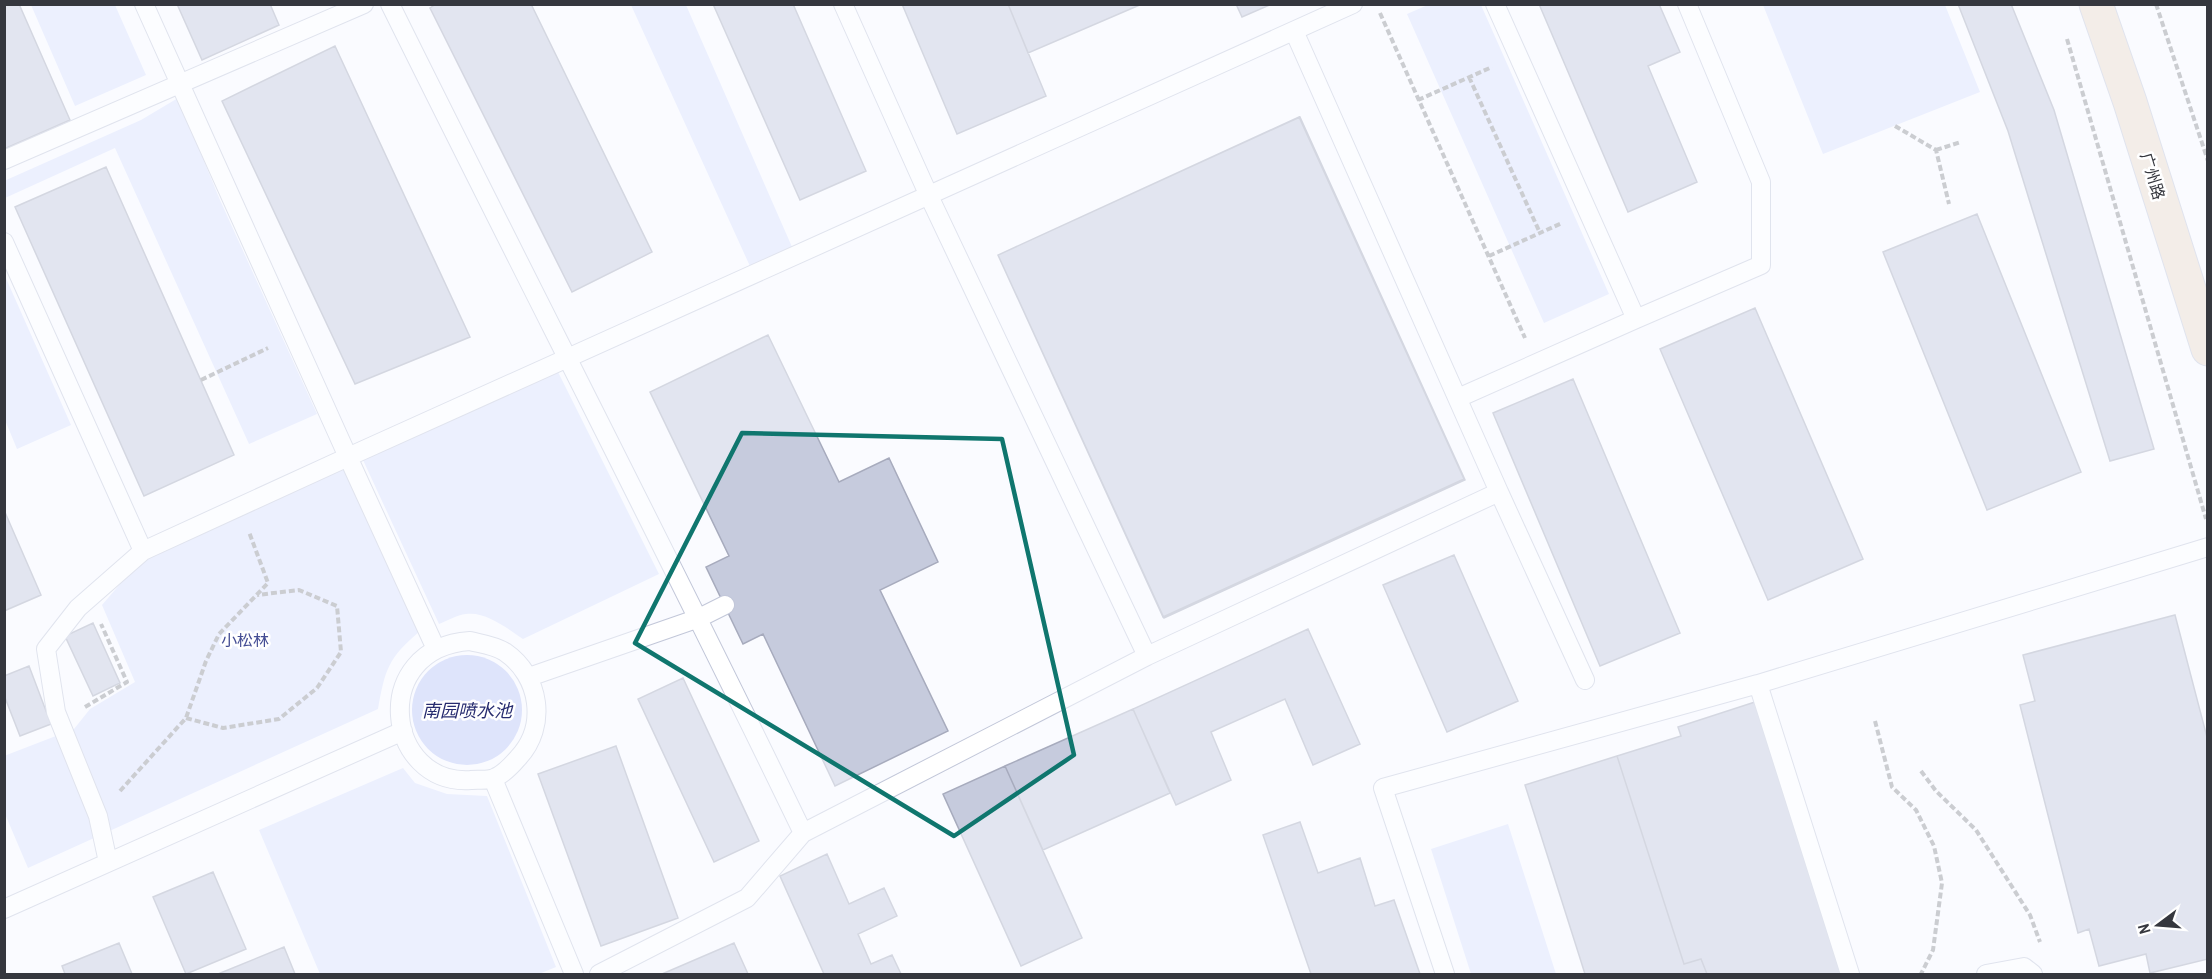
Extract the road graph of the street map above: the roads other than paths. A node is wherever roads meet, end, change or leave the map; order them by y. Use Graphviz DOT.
graph roads {
  1 [pos="144,4"];
  2 [pos="364,4"];
  3 [pos="390,4"];
  4 [pos="843,4"];
  5 [pos="1353,4"];
  6 [pos="1495,4"];
  7 [pos="1687,4"];
  8 [pos="2096,4"];
  9 [pos="1294,31"];
  10 [pos="180,84"];
  11 [pos="4,160"];
  12 [pos="929,196"];
  13 [pos="4,242"];
  14 [pos="1636,319"];
  15 [pos="2208,349"];
  16 [pos="567,360"];
  17 [pos="1458,398"];
  18 [pos="348,457"];
  19 [pos="1499,492"];
  20 [pos="2208,547"];
  21 [pos="143,551"];
  22 [pos="725,605"];
  23 [pos="699,618"];
  24 [pos="436,649"];
  25 [pos="1147,656"];
  26 [pos="529,678"];
  27 [pos="1585,680"];
  28 [pos="1758,684"];
  29 [pos="403,731"];
  30 [pos="493,779"];
  31 [pos="803,833"];
  32 [pos="108,862"];
  33 [pos="4,909"];
  34 [pos="574,975"];
  35 [pos="599,975"];
  36 [pos="1445,975"];
  37 [pos="1850,975"];
  38 [pos="1986,975"];
  39 [pos="2033,975"];
  1 -- 10 [label="lane"];
  2 -- 10 [label="lane"];
  3 -- 16 [label="lane"];
  4 -- 12 [label="lane"];
  5 -- 9 [label="lane"];
  6 -- 14 [label="lane"];
  7 -- 14 [label="lane"];
  8 -- 15 [label="main road, 广州路"];
  9 -- 12 [label="lane"];
  9 -- 17 [label="lane"];
  10 -- 11 [label="lane"];
  10 -- 18 [label="lane"];
  12 -- 16 [label="lane"];
  12 -- 25 [label="lane"];
  13 -- 21 [label="lane"];
  14 -- 17 [label="lane"];
  16 -- 18 [label="lane"];
  16 -- 23 [label="lane"];
  17 -- 19 [label="lane"];
  18 -- 21 [label="lane"];
  18 -- 24 [label="lane"];
  19 -- 25 [label="lane"];
  19 -- 27 [label="lane"];
  20 -- 28 [label="lane"];
  21 -- 32 [label="lane"];
  22 -- 23 [label="lane"];
  23 -- 26 [label="lane"];
  23 -- 31 [label="lane"];
  24 -- 26 [label="lane"];
  24 -- 29 [label="lane"];
  25 -- 31 [label="lane"];
  26 -- 30 [label="lane"];
  28 -- 36 [label="lane"];
  28 -- 37 [label="lane"];
  29 -- 30 [label="lane"];
  29 -- 32 [label="lane"];
  30 -- 34 [label="lane"];
  31 -- 35 [label="lane"];
  32 -- 33 [label="lane"];
  38 -- 39 [label="lane"];
}
